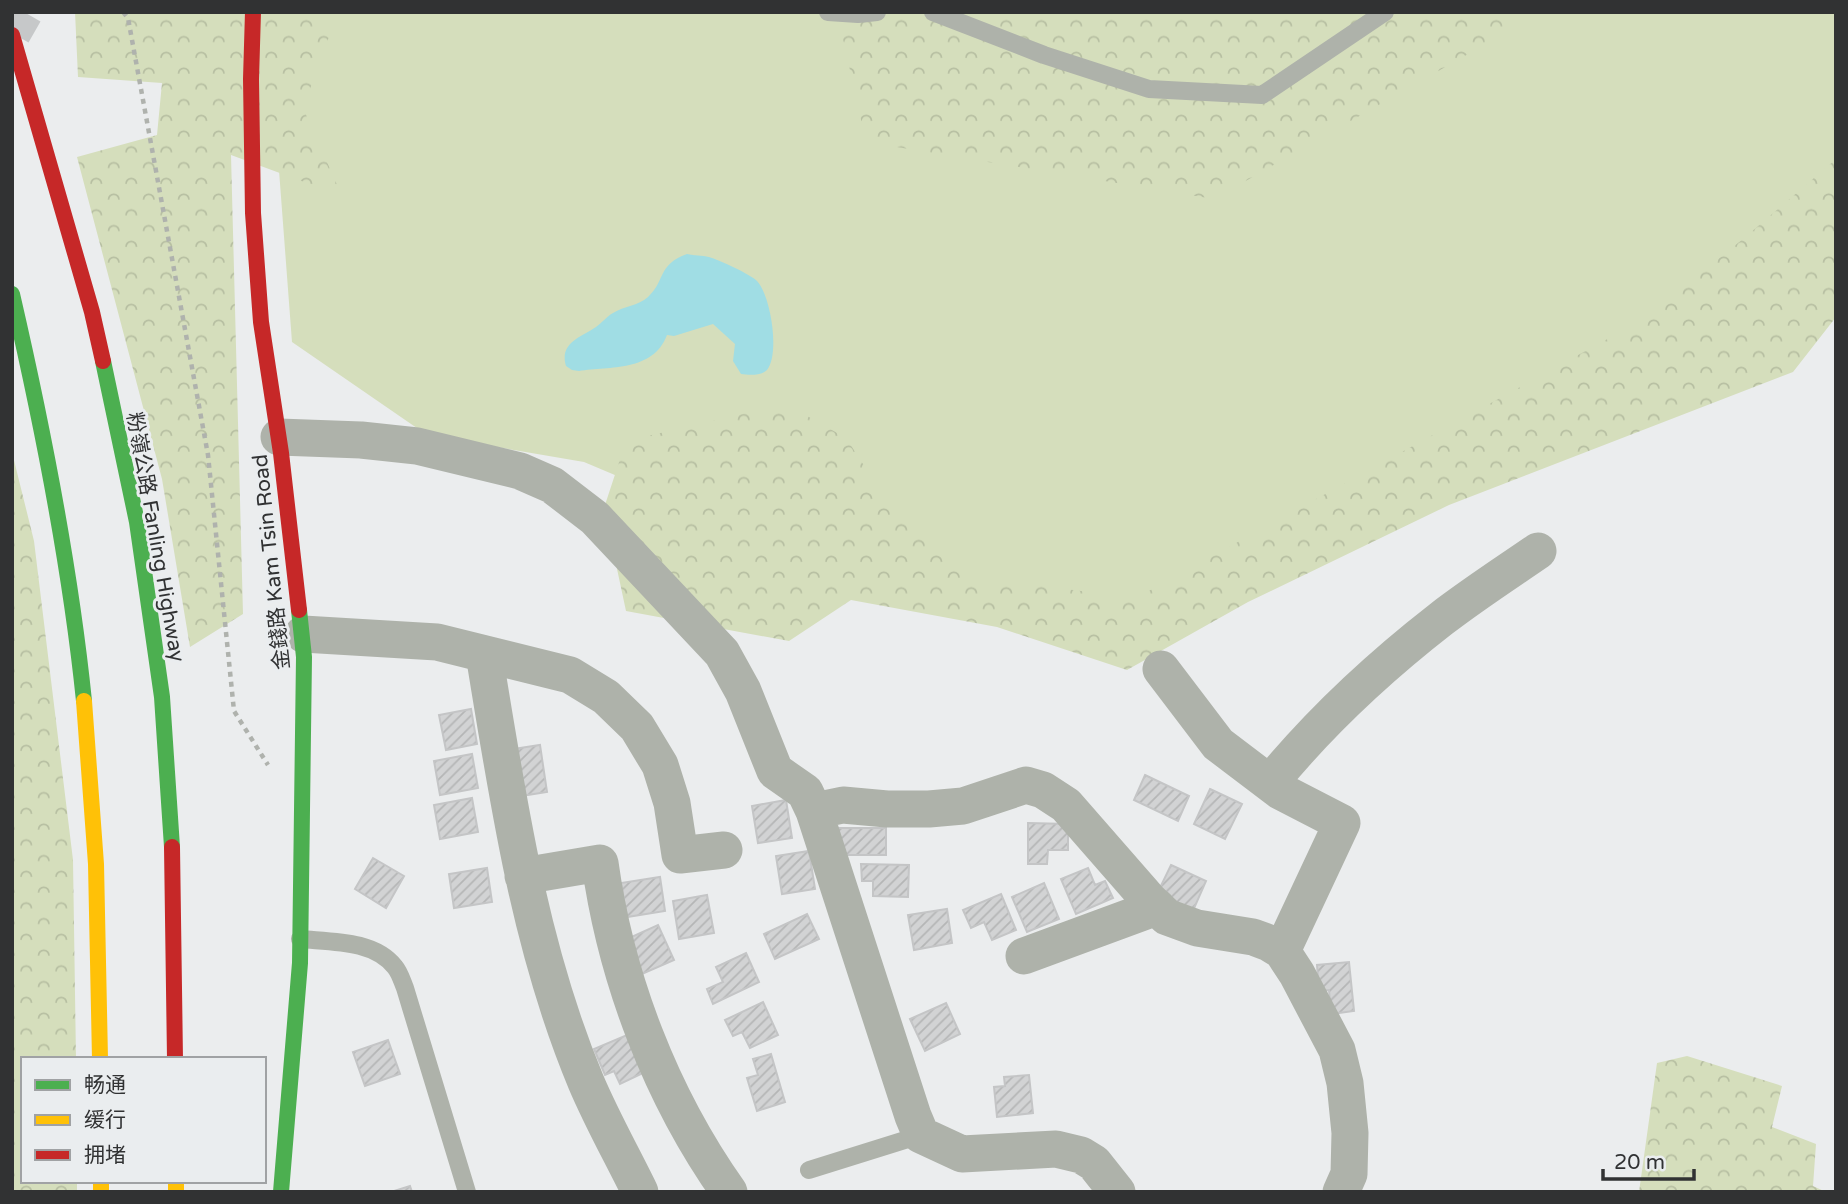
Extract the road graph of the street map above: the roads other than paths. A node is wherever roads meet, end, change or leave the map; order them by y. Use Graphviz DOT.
graph roads {
  1 [pos="253,12"];
  2 [pos="828,12"];
  3 [pos="877,12"];
  4 [pos="933,12"];
  5 [pos="1385,12"];
  6 [pos="12,34"];
  7 [pos="12,294"];
  8 [pos="279,437"];
  9 [pos="1538,551"];
  10 [pos="303,634"];
  11 [pos="484,654"];
  12 [pos="1161,668"];
  13 [pos="1270,783"];
  14 [pos="814,811"];
  15 [pos="724,850"];
  16 [pos="523,876"];
  17 [pos="1157,907"];
  18 [pos="300,939"];
  19 [pos="1282,951"];
  20 [pos="1024,956"];
  21 [pos="100,1057"];
  22 [pos="175,1057"];
  23 [pos="921,1135"];
  24 [pos="808,1170"];
  25 [pos="281,1192"];
  26 [pos="467,1192"];
  27 [pos="640,1192"];
  28 [pos="729,1192"];
  29 [pos="1117,1192"];
  30 [pos="1341,1192"];
  1 -- 8 [label="main road, 金錢路 Kam Tsin Road"];
  2 -- 3 [label="lane"];
  4 -- 5 [label="lane"];
  6 -- 22 [label="main road, 粉嶺公路 Fanling Highway"];
  7 -- 21 [label="main road"];
  8 -- 10 [label="main road, 金錢路 Kam Tsin Road"];
  8 -- 14 [label="street"];
  9 -- 13 [label="street"];
  10 -- 11 [label="street"];
  10 -- 18 [label="main road, 金錢路 Kam Tsin Road"];
  11 -- 15 [label="street"];
  11 -- 16 [label="street"];
  12 -- 13 [label="street"];
  13 -- 19 [label="street"];
  14 -- 17 [label="street"];
  14 -- 23 [label="street"];
  16 -- 27 [label="street"];
  16 -- 28 [label="street"];
  17 -- 19 [label="street"];
  17 -- 20 [label="street"];
  18 -- 25 [label="main road, 金錢路 Kam Tsin Road"];
  18 -- 26 [label="lane"];
  19 -- 30 [label="street"];
  23 -- 24 [label="lane"];
  23 -- 29 [label="street"];
}
